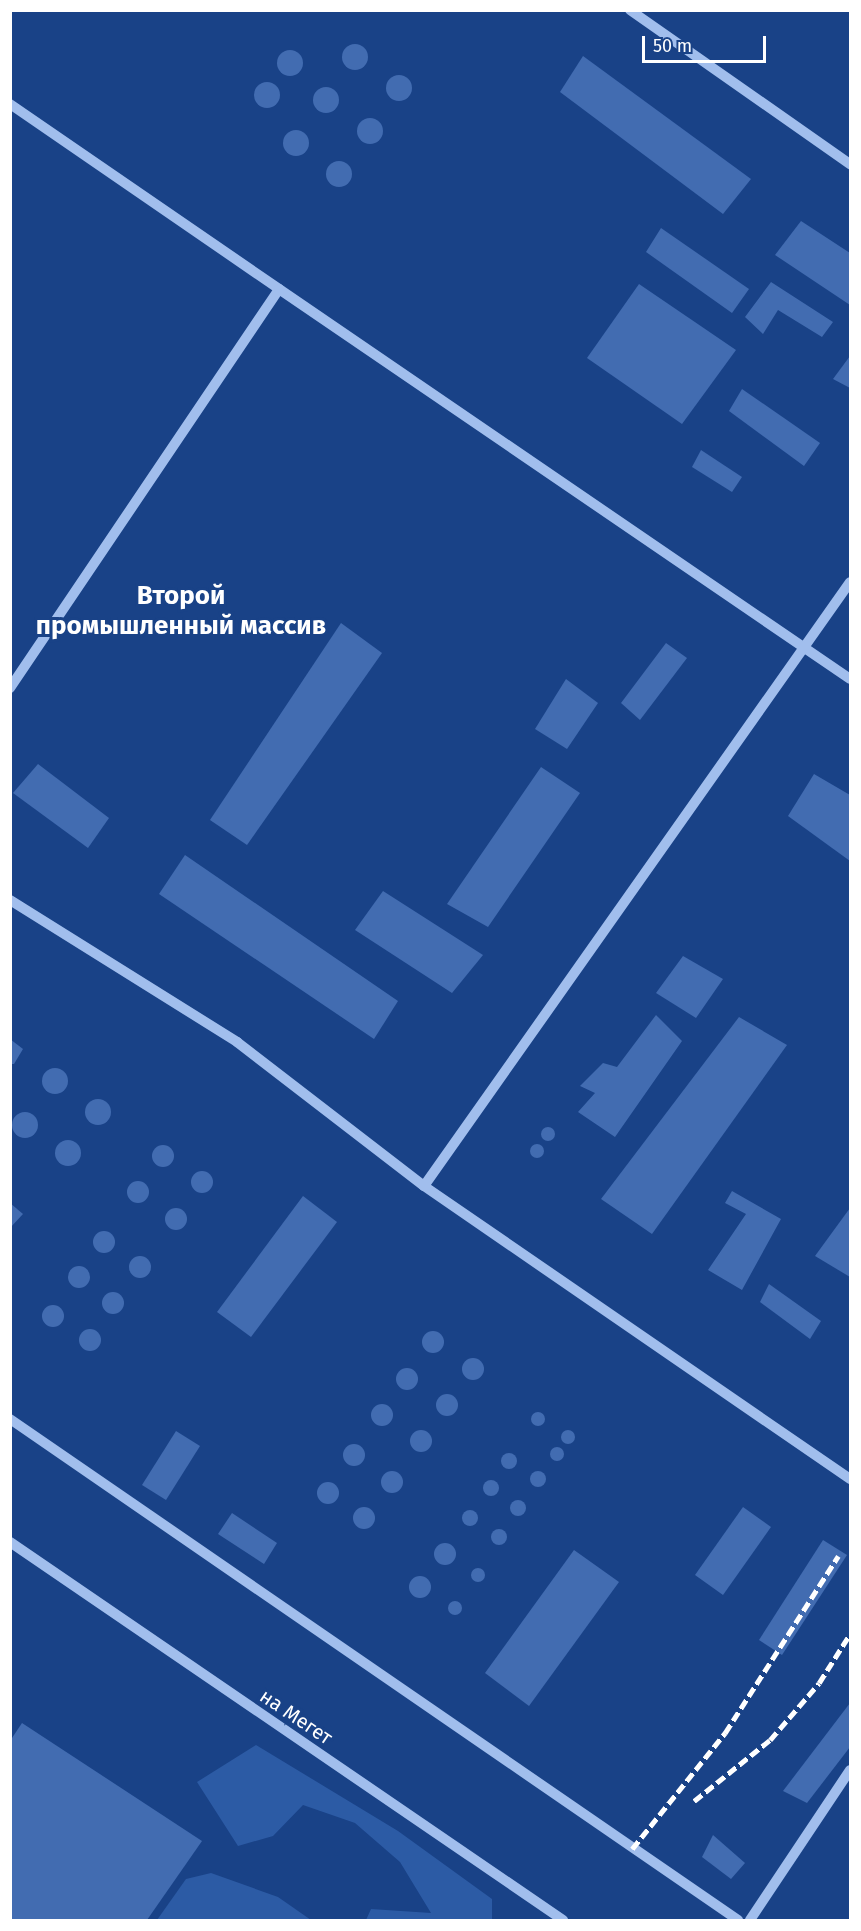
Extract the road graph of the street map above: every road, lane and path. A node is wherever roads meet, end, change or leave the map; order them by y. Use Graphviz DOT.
graph roads {
  1 [pos="630,10"];
  2 [pos="10,104"];
  3 [pos="850,164"];
  4 [pos="279,289"];
  5 [pos="850,582"];
  6 [pos="805,647"];
  7 [pos="850,679"];
  8 [pos="10,688"];
  9 [pos="10,900"];
  10 [pos="424,1186"];
  11 [pos="10,1419"];
  12 [pos="850,1479"];
  13 [pos="10,1542"];
  14 [pos="850,1770"];
  15 [pos="563,1920"];
  16 [pos="738,1920"];
  17 [pos="750,1920"];
  1 -- 3 [label="street"];
  2 -- 4 [label="street"];
  4 -- 6 [label="street"];
  4 -- 8 [label="street"];
  5 -- 6 [label="street"];
  6 -- 7 [label="street"];
  6 -- 10 [label="street"];
  9 -- 10 [label="street"];
  10 -- 12 [label="street"];
  11 -- 16 [label="street"];
  13 -- 15 [label="street, на Мегет"];
  14 -- 17 [label="street"];
}
